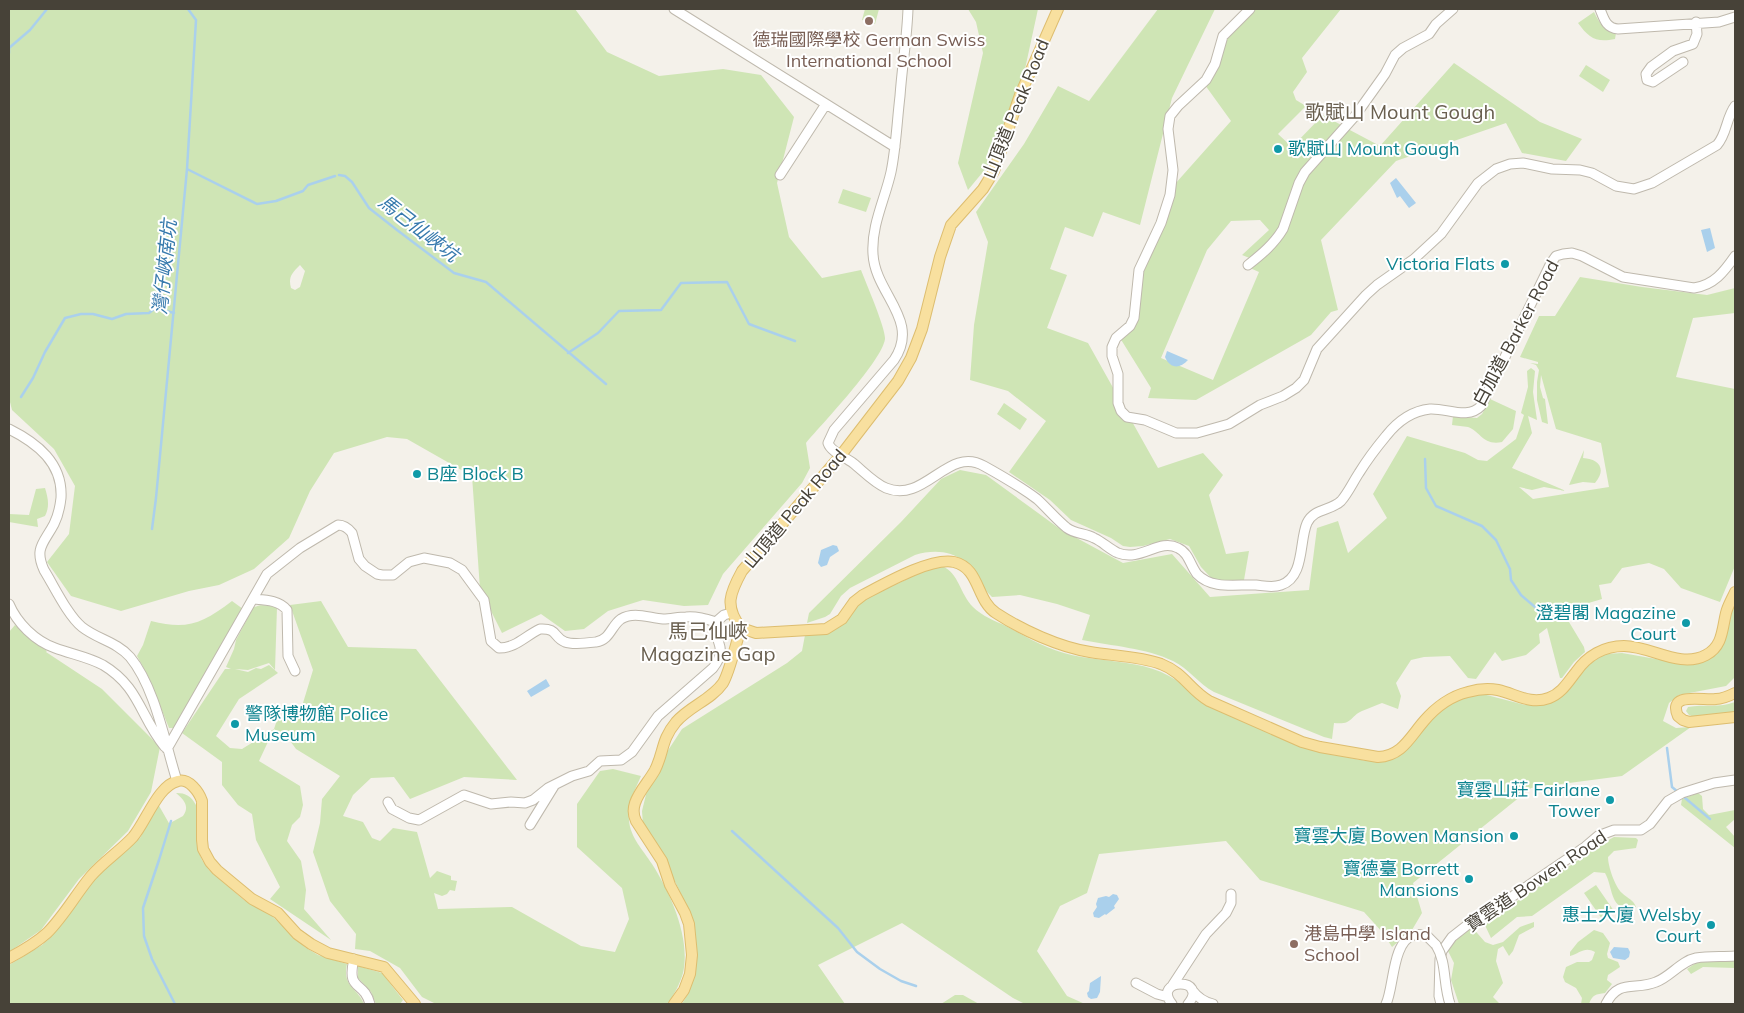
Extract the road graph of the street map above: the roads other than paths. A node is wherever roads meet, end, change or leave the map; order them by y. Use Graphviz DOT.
graph roads {
  1 [pos="674,9"];
  2 [pos="908,9"];
  3 [pos="1058,9"];
  4 [pos="1250,9"];
  5 [pos="1453,9"];
  6 [pos="1600,9"];
  7 [pos="1735,17"];
  8 [pos="1696,22"];
  9 [pos="1683,62"];
  10 [pos="826,104"];
  11 [pos="1735,106"];
  12 [pos="895,147"];
  13 [pos="780,175"];
  14 [pos="1735,256"];
  15 [pos="1248,265"];
  16 [pos="9,428"];
  17 [pos="841,455"];
  18 [pos="1735,592"];
  19 [pos="253,599"];
  20 [pos="9,604"];
  21 [pos="731,613"];
  22 [pos="716,622"];
  23 [pos="740,628"];
  24 [pos="768,632"];
  25 [pos="732,653"];
  26 [pos="295,670"];
  27 [pos="1735,693"];
  28 [pos="1735,717"];
  29 [pos="167,749"];
  30 [pos="1735,780"];
  31 [pos="177,781"];
  32 [pos="556,784"];
  33 [pos="388,802"];
  34 [pos="530,825"];
  35 [pos="1231,894"];
  36 [pos="1735,956"];
  37 [pos="9,958"];
  38 [pos="354,959"];
  39 [pos="1188,960"];
  40 [pos="1136,983"];
  41 [pos="1172,986"];
  42 [pos="1189,987"];
  43 [pos="1170,1001"];
  44 [pos="370,1004"];
  45 [pos="415,1004"];
  46 [pos="674,1004"];
  47 [pos="1188,1004"];
  48 [pos="1213,1004"];
  49 [pos="1386,1004"];
  50 [pos="1441,1004"];
  51 [pos="1450,1004"];
  52 [pos="1606,1004"];
  1 -- 10 [label="street"];
  2 -- 12 [label="street"];
  3 -- 17 [label="main road, 山頂道 Peak Road"];
  4 -- 11 [label="street"];
  5 -- 15 [label="street"];
  6 -- 8 [label="street"];
  7 -- 8 [label="street"];
  8 -- 9 [label="street"];
  10 -- 12 [label="street"];
  10 -- 13 [label="street"];
  12 -- 17 [label="street"];
  14 -- 17 [label="street, 白加道 Barker Road"];
  16 -- 29 [label="street"];
  17 -- 21 [label="main road, 山頂道 Peak Road"];
  18 -- 24 [label="main road"];
  19 -- 22 [label="street"];
  19 -- 26 [label="street"];
  19 -- 29 [label="street"];
  20 -- 29 [label="street"];
  21 -- 22 [label="street"];
  21 -- 23 [label="main road"];
  22 -- 32 [label="street"];
  23 -- 24 [label="main road"];
  23 -- 25 [label="main road"];
  24 -- 25 [label="main road"];
  25 -- 46 [label="main road"];
  27 -- 28 [label="main road"];
  29 -- 31 [label="street"];
  30 -- 50 [label="street, 寶雲道 Bowen Road"];
  31 -- 37 [label="main road"];
  31 -- 38 [label="main road"];
  32 -- 33 [label="street"];
  32 -- 34 [label="street"];
  35 -- 39 [label="street"];
  36 -- 52 [label="street"];
  38 -- 44 [label="street"];
  38 -- 45 [label="main road"];
  39 -- 41 [label="street"];
  39 -- 42 [label="street"];
  40 -- 43 [label="street"];
  41 -- 42 [label="street"];
  41 -- 43 [label="street"];
  42 -- 47 [label="street"];
  42 -- 48 [label="street"];
  49 -- 51 [label="street, bridge"];
}
